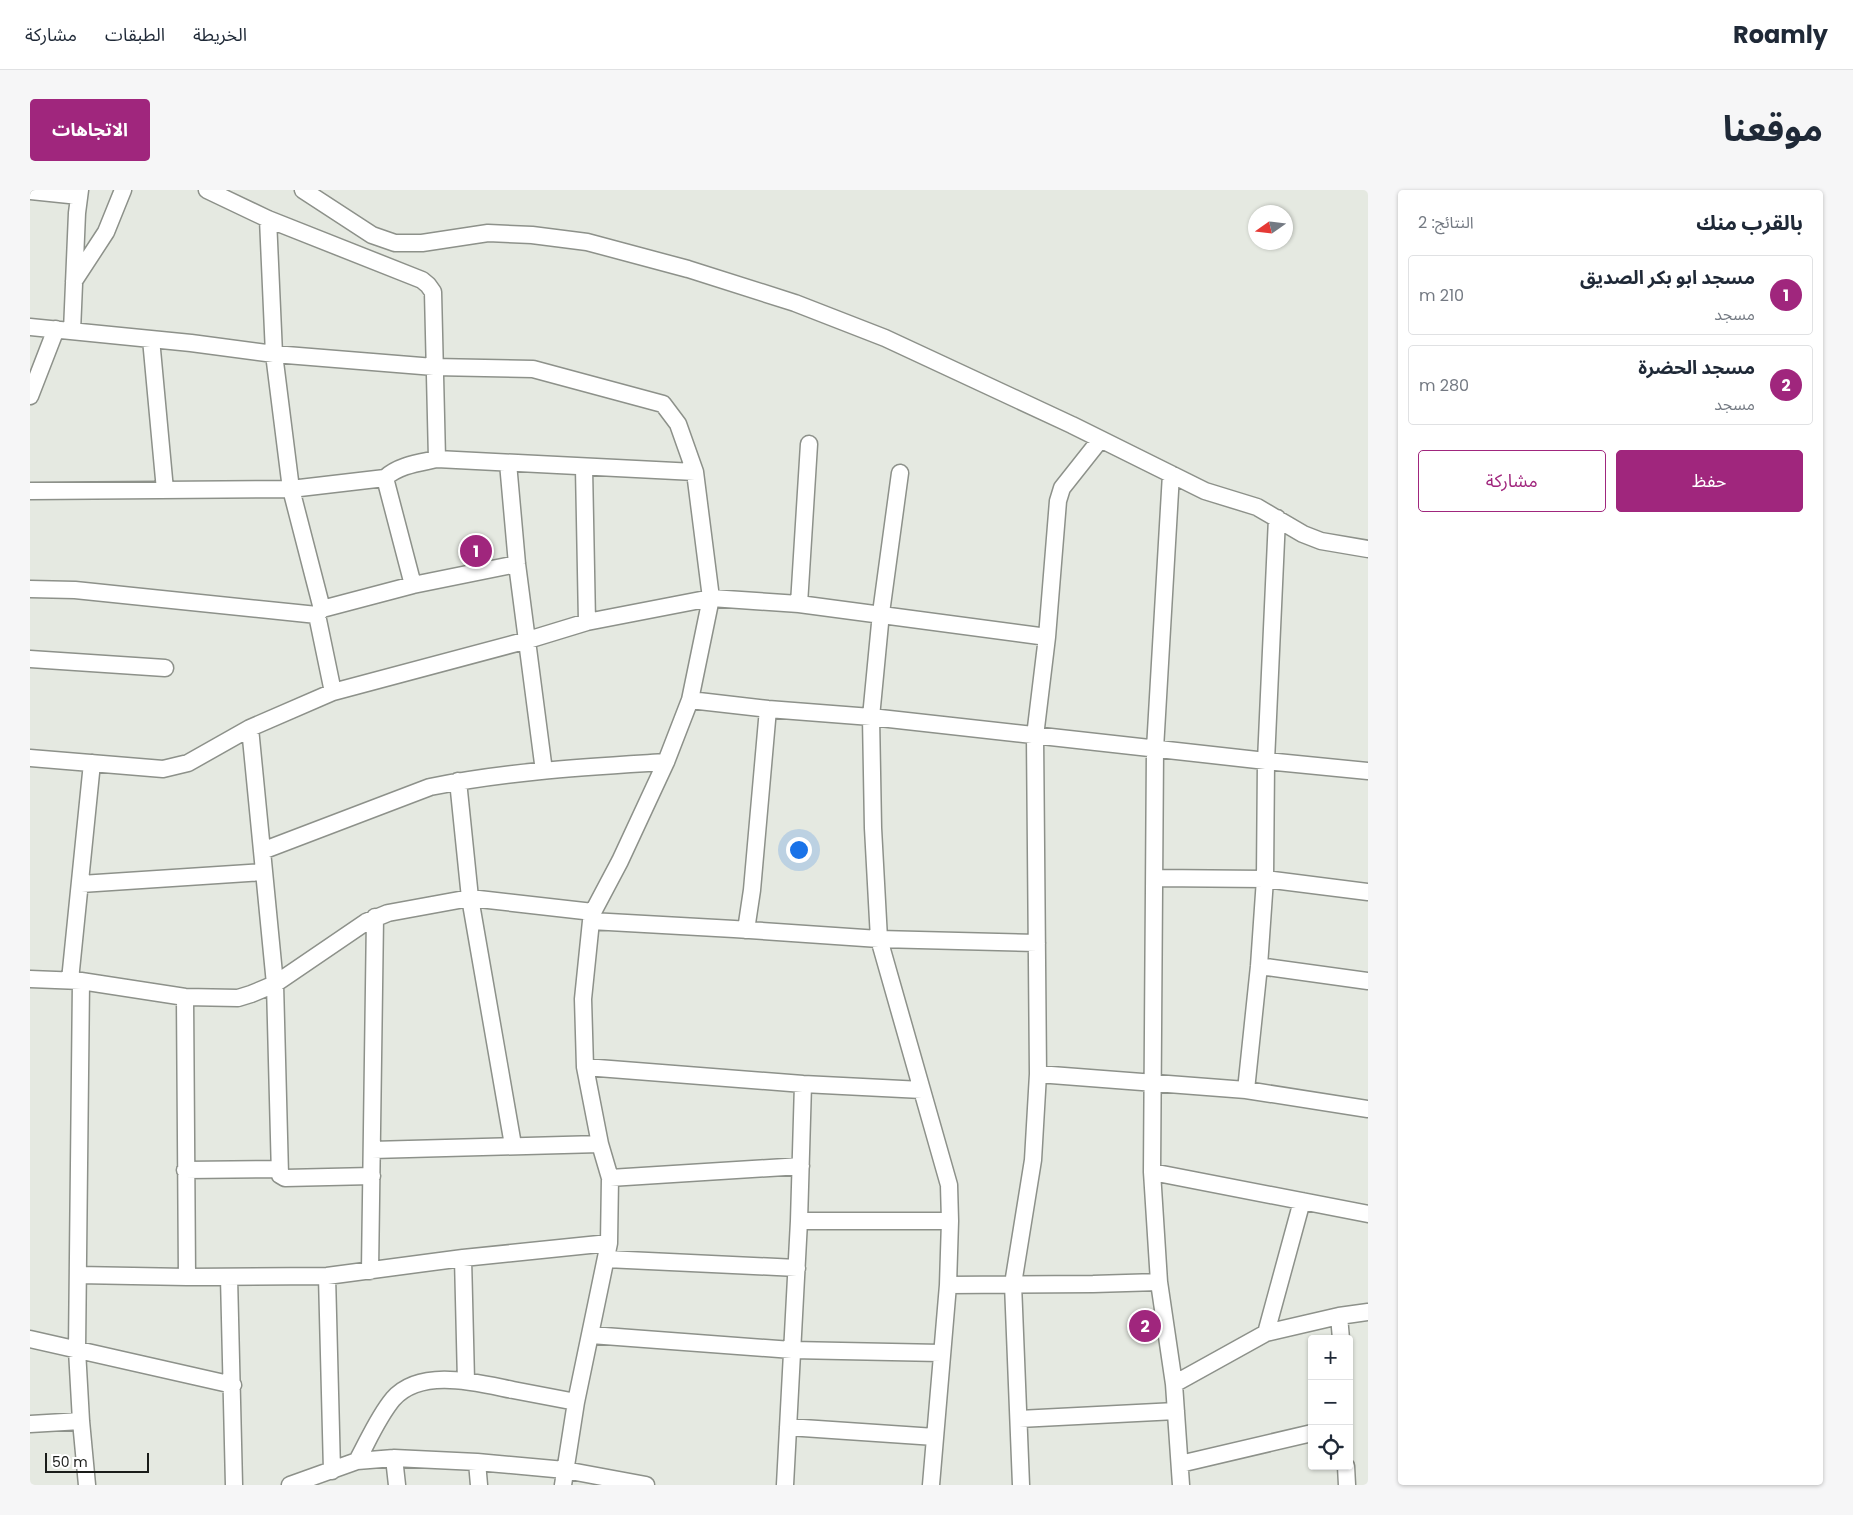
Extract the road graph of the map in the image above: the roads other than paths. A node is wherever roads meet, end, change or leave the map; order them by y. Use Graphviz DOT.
graph roads {
  1 [pos="123,190"];
  2 [pos="207,190"];
  3 [pos="303,190"];
  4 [pos="30,191"];
  5 [pos="79,193"];
  6 [pos="268,219"];
  7 [pos="74,282"];
  8 [pos="30,327"];
  9 [pos="64,330"];
  10 [pos="151,340"];
  11 [pos="274,354"];
  12 [pos="434,367"];
  13 [pos="30,396"];
  14 [pos="1100,440"];
  15 [pos="808,444"];
  16 [pos="437,459"];
  17 [pos="508,463"];
  18 [pos="584,468"];
  19 [pos="695,472"];
  20 [pos="900,473"];
  21 [pos="1171,474"];
  22 [pos="385,478"];
  23 [pos="291,489"];
  24 [pos="165,490"];
  25 [pos="30,491"];
  26 [pos="1277,518"];
  27 [pos="1368,549"];
  28 [pos="517,564"];
  29 [pos="413,585"];
  30 [pos="30,589"];
  31 [pos="711,598"];
  32 [pos="799,604"];
  33 [pos="320,612"];
  34 [pos="881,614"];
  35 [pos="587,622"];
  36 [pos="1047,637"];
  37 [pos="528,640"];
  38 [pos="30,659"];
  39 [pos="166,668"];
  40 [pos="333,692"];
  41 [pos="690,700"];
  42 [pos="768,709"];
  43 [pos="871,717"];
  44 [pos="250,728"];
  45 [pos="1035,736"];
  46 [pos="1155,749"];
  47 [pos="30,758"];
  48 [pos="1266,761"];
  49 [pos="666,762"];
  50 [pos="92,763"];
  51 [pos="544,770"];
  52 [pos="1368,770"];
  53 [pos="458,781"];
  54 [pos="262,851"];
  55 [pos="263,872"];
  56 [pos="1154,878"];
  57 [pos="1265,879"];
  58 [pos="80,884"];
  59 [pos="1368,892"];
  60 [pos="470,898"];
  61 [pos="592,917"];
  62 [pos="375,918"];
  63 [pos="746,930"];
  64 [pos="879,940"];
  65 [pos="1037,943"];
  66 [pos="1259,966"];
  67 [pos="30,979"];
  68 [pos="75,980"];
  69 [pos="1368,981"];
  70 [pos="275,984"];
  71 [pos="185,997"];
  72 [pos="585,1067"];
  73 [pos="1038,1074"];
  74 [pos="1152,1083"];
  75 [pos="804,1084"];
  76 [pos="922,1090"];
  77 [pos="1246,1090"];
  78 [pos="1368,1109"];
  79 [pos="600,1144"];
  80 [pos="513,1145"];
  81 [pos="372,1150"];
  82 [pos="801,1166"];
  83 [pos="279,1169"];
  84 [pos="185,1170"];
  85 [pos="1152,1172"];
  86 [pos="372,1176"];
  87 [pos="610,1178"];
  88 [pos="1302,1201"];
  89 [pos="1368,1214"];
  90 [pos="799,1221"];
  91 [pos="950,1221"];
  92 [pos="608,1251"];
  93 [pos="463,1258"];
  94 [pos="797,1268"];
  95 [pos="370,1271"];
  96 [pos="78,1274"];
  97 [pos="327,1276"];
  98 [pos="229,1277"];
  99 [pos="186,1278"];
  100 [pos="1160,1282"];
  101 [pos="1013,1284"];
  102 [pos="948,1285"];
  103 [pos="1368,1312"];
  104 [pos="1339,1316"];
  105 [pos="1266,1333"];
  106 [pos="591,1335"];
  107 [pos="1340,1335"];
  108 [pos="30,1339"];
  109 [pos="76,1350"];
  110 [pos="792,1350"];
  111 [pos="941,1353"];
  112 [pos="466,1381"];
  113 [pos="1174,1384"];
  114 [pos="232,1385"];
  115 [pos="576,1402"];
  116 [pos="1176,1411"];
  117 [pos="1019,1419"];
  118 [pos="81,1422"];
  119 [pos="30,1424"];
  120 [pos="788,1427"];
  121 [pos="1308,1434"];
  122 [pos="935,1437"];
  123 [pos="394,1458"];
  124 [pos="357,1461"];
  125 [pos="477,1462"];
  126 [pos="1180,1464"];
  127 [pos="332,1470"];
  128 [pos="1346,1470"];
  129 [pos="564,1477"];
  130 [pos="87,1485"];
  131 [pos="234,1485"];
  132 [pos="290,1485"];
  133 [pos="396,1485"];
  134 [pos="479,1485"];
  135 [pos="646,1485"];
  136 [pos="785,1485"];
  137 [pos="931,1485"];
  138 [pos="1021,1485"];
  139 [pos="1180,1485"];
  140 [pos="1347,1485"];
  1 -- 7 [label="street"];
  2 -- 6 [label="street"];
  3 -- 14 [label="street"];
  4 -- 5 [label="street"];
  5 -- 7 [label="street"];
  6 -- 11 [label="street"];
  6 -- 12 [label="street"];
  7 -- 9 [label="street"];
  8 -- 9 [label="street"];
  9 -- 10 [label="street"];
  9 -- 13 [label="street"];
  10 -- 11 [label="street"];
  10 -- 24 [label="street"];
  11 -- 12 [label="street"];
  11 -- 23 [label="street"];
  12 -- 16 [label="street"];
  12 -- 19 [label="street"];
  14 -- 21 [label="street"];
  14 -- 36 [label="street"];
  15 -- 32 [label="street"];
  16 -- 17 [label="street"];
  16 -- 22 [label="street"];
  17 -- 18 [label="street"];
  17 -- 28 [label="street"];
  18 -- 19 [label="street"];
  18 -- 35 [label="street"];
  19 -- 31 [label="street"];
  20 -- 34 [label="street"];
  21 -- 26 [label="street"];
  21 -- 46 [label="street"];
  22 -- 23 [label="street"];
  22 -- 29 [label="street"];
  23 -- 24 [label="street"];
  23 -- 33 [label="street"];
  24 -- 25 [label="street"];
  26 -- 27 [label="street"];
  26 -- 48 [label="street"];
  28 -- 29 [label="street"];
  28 -- 37 [label="street"];
  29 -- 33 [label="street"];
  30 -- 33 [label="street"];
  31 -- 32 [label="street"];
  31 -- 35 [label="street"];
  31 -- 41 [label="street"];
  32 -- 34 [label="street"];
  33 -- 40 [label="street"];
  34 -- 36 [label="street"];
  34 -- 43 [label="street"];
  35 -- 37 [label="street"];
  36 -- 45 [label="street"];
  37 -- 40 [label="street"];
  37 -- 51 [label="street"];
  38 -- 39 [label="street"];
  40 -- 44 [label="street"];
  41 -- 42 [label="street"];
  41 -- 49 [label="street"];
  42 -- 43 [label="street"];
  42 -- 63 [label="street"];
  43 -- 45 [label="street"];
  43 -- 64 [label="street"];
  44 -- 50 [label="street"];
  44 -- 54 [label="street"];
  45 -- 46 [label="street"];
  45 -- 65 [label="street"];
  46 -- 48 [label="street"];
  46 -- 56 [label="street"];
  47 -- 50 [label="street"];
  48 -- 52 [label="street"];
  48 -- 57 [label="street"];
  49 -- 51 [label="street"];
  49 -- 61 [label="street"];
  50 -- 58 [label="street"];
  51 -- 53 [label="street"];
  53 -- 54 [label="street"];
  53 -- 60 [label="street"];
  54 -- 55 [label="street"];
  55 -- 58 [label="street"];
  55 -- 70 [label="street"];
  56 -- 57 [label="street"];
  56 -- 74 [label="street"];
  57 -- 59 [label="street"];
  57 -- 66 [label="street"];
  58 -- 68 [label="street"];
  60 -- 61 [label="street"];
  60 -- 62 [label="street"];
  60 -- 80 [label="street"];
  61 -- 63 [label="street"];
  61 -- 72 [label="street"];
  62 -- 70 [label="street"];
  62 -- 81 [label="street"];
  63 -- 64 [label="street"];
  64 -- 65 [label="street"];
  64 -- 76 [label="street"];
  65 -- 73 [label="street"];
  66 -- 69 [label="street"];
  66 -- 77 [label="street"];
  67 -- 68 [label="street"];
  68 -- 71 [label="street"];
  68 -- 96 [label="street"];
  70 -- 71 [label="street"];
  70 -- 83 [label="street"];
  71 -- 84 [label="street"];
  72 -- 75 [label="street"];
  72 -- 79 [label="street"];
  73 -- 74 [label="street"];
  73 -- 101 [label="street"];
  74 -- 77 [label="street"];
  74 -- 85 [label="street"];
  75 -- 76 [label="street"];
  75 -- 82 [label="street"];
  76 -- 91 [label="street"];
  77 -- 78 [label="street"];
  79 -- 80 [label="street"];
  79 -- 87 [label="street"];
  80 -- 81 [label="street"];
  81 -- 86 [label="street"];
  82 -- 87 [label="street"];
  82 -- 90 [label="street"];
  83 -- 84 [label="street"];
  83 -- 86 [label="street"];
  84 -- 99 [label="street"];
  85 -- 88 [label="street"];
  85 -- 100 [label="street"];
  86 -- 95 [label="street"];
  87 -- 92 [label="street"];
  88 -- 89 [label="street"];
  88 -- 105 [label="street"];
  90 -- 91 [label="street"];
  90 -- 94 [label="street"];
  91 -- 102 [label="street"];
  92 -- 93 [label="street"];
  92 -- 94 [label="street"];
  92 -- 106 [label="street"];
  93 -- 95 [label="street"];
  93 -- 112 [label="street"];
  94 -- 110 [label="street"];
  95 -- 97 [label="street"];
  96 -- 99 [label="street"];
  96 -- 109 [label="street"];
  97 -- 98 [label="street"];
  97 -- 127 [label="street"];
  98 -- 99 [label="street"];
  98 -- 114 [label="street"];
  100 -- 101 [label="street"];
  100 -- 113 [label="street"];
  101 -- 102 [label="street"];
  101 -- 117 [label="street"];
  102 -- 111 [label="street"];
  103 -- 104 [label="street"];
  104 -- 105 [label="street"];
  104 -- 107 [label="street"];
  105 -- 113 [label="street"];
  106 -- 110 [label="street"];
  106 -- 115 [label="street"];
  108 -- 109 [label="street"];
  109 -- 114 [label="street"];
  109 -- 118 [label="street"];
  110 -- 111 [label="street"];
  110 -- 120 [label="street"];
  111 -- 122 [label="street"];
  112 -- 115 [label="street"];
  112 -- 124 [label="street"];
  113 -- 116 [label="street"];
  114 -- 131 [label="street"];
  115 -- 129 [label="street"];
  116 -- 117 [label="street"];
  116 -- 126 [label="street"];
  117 -- 138 [label="street"];
  118 -- 119 [label="street"];
  118 -- 130 [label="street"];
  120 -- 122 [label="street"];
  120 -- 136 [label="street"];
  121 -- 126 [label="street"];
  122 -- 137 [label="street"];
  123 -- 124 [label="street"];
  123 -- 125 [label="street"];
  123 -- 133 [label="street"];
  124 -- 127 [label="street"];
  125 -- 129 [label="street"];
  125 -- 134 [label="street"];
  126 -- 139 [label="street"];
  127 -- 132 [label="street"];
  128 -- 140 [label="street"];
  129 -- 135 [label="street"];
}
